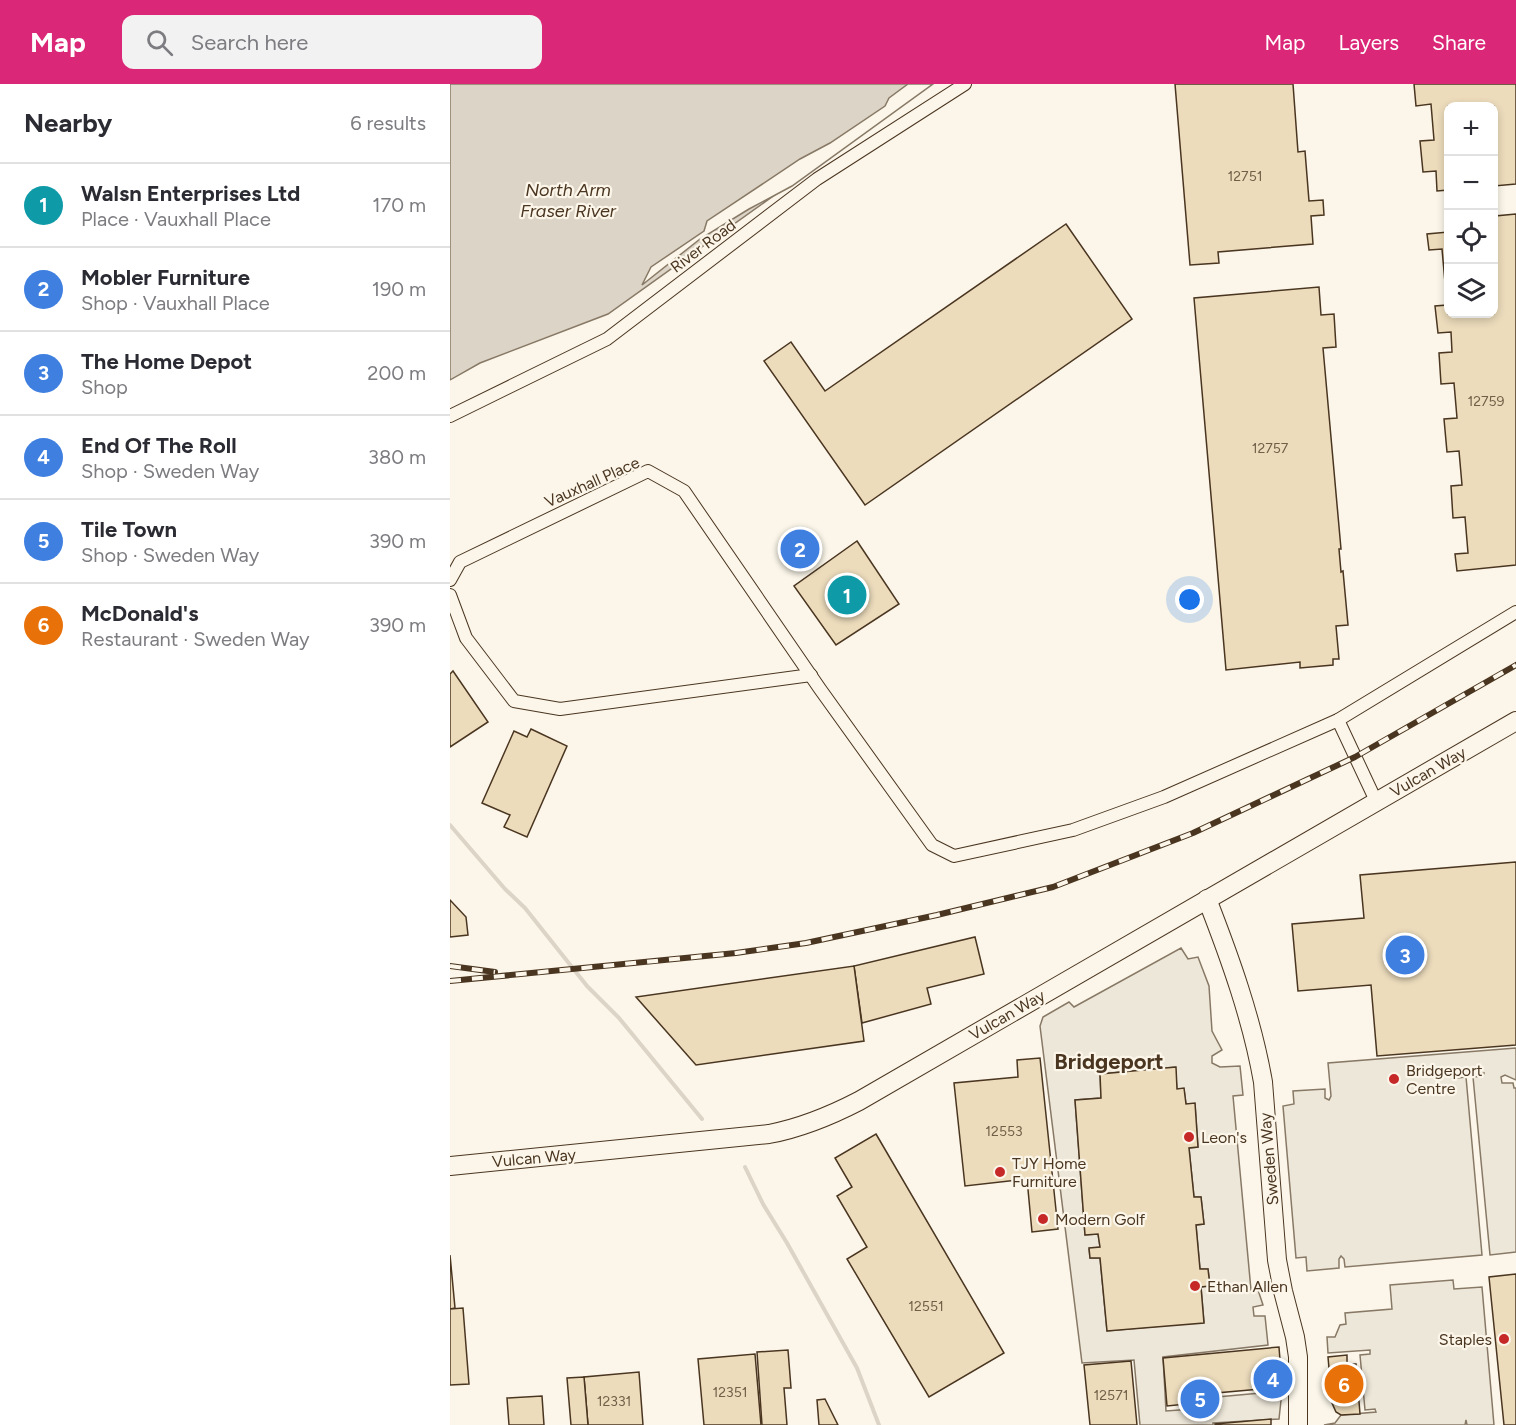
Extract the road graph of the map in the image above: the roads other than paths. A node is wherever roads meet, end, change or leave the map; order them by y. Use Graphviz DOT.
graph roads {
  1 [pos="965,84"];
  2 [pos="450,416"];
  3 [pos="450,580"];
  4 [pos="450,595"];
  5 [pos="1516,612"];
  6 [pos="811,675"];
  7 [pos="1338,720"];
  8 [pos="1516,721"];
  9 [pos="1376,801"];
  10 [pos="1207,899"];
  11 [pos="450,1166"];
  12 [pos="1298,1425"];
  1 -- 2 [label="street, River Road"];
  3 -- 6 [label="street, Vauxhall Place"];
  4 -- 6 [label="street"];
  5 -- 7 [label="street"];
  6 -- 7 [label="street, Vauxhall Place"];
  7 -- 9 [label="street"];
  8 -- 9 [label="street, Vulcan Way"];
  9 -- 10 [label="street, Vulcan Way"];
  10 -- 11 [label="street, Vulcan Way"];
  10 -- 12 [label="street, Sweden Way"];
}
